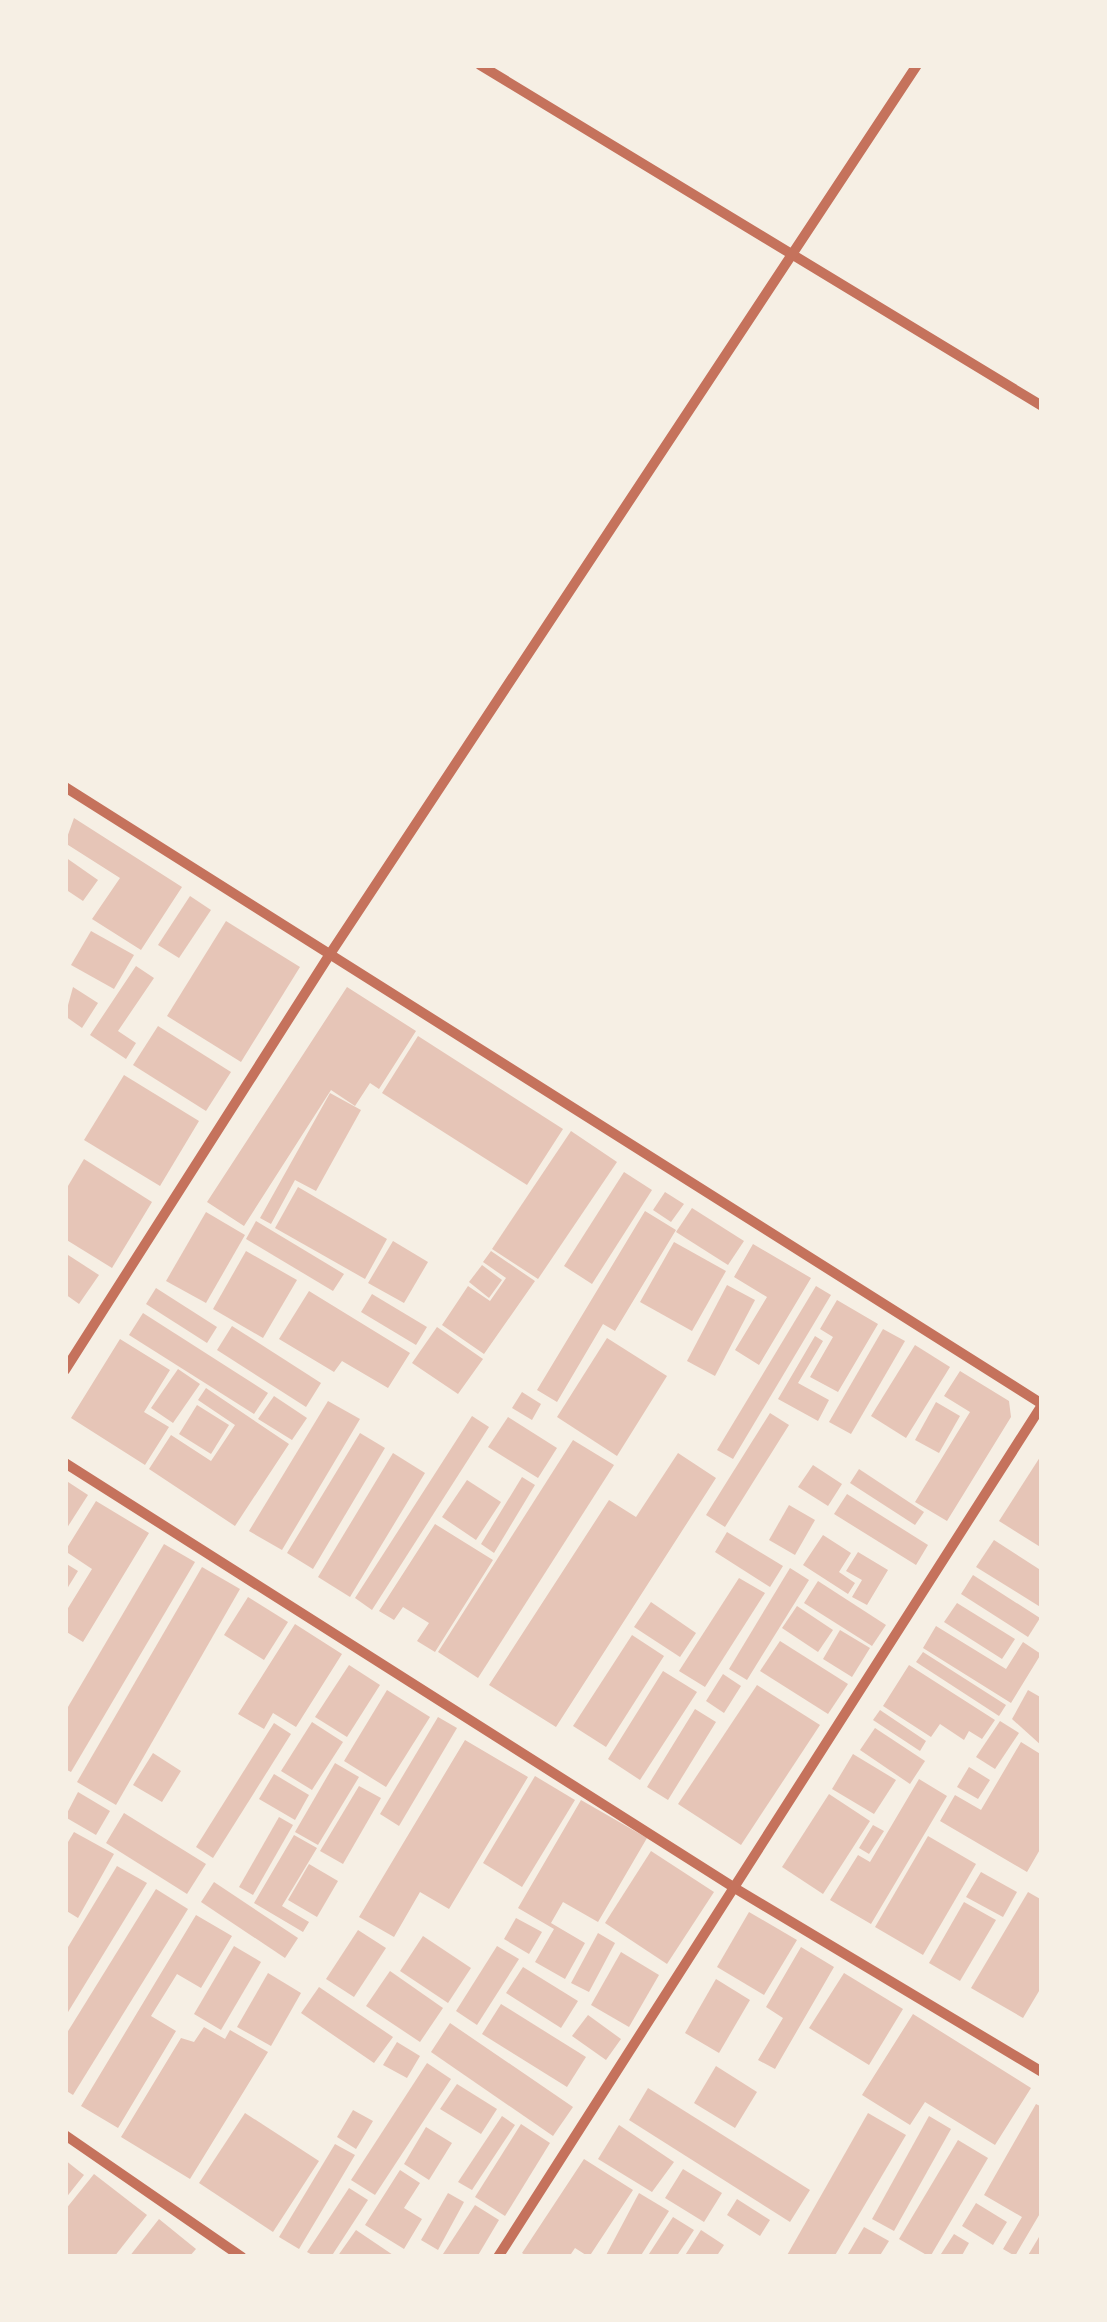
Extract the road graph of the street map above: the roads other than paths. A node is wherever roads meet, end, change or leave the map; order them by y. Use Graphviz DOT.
graph roads {
  1 [pos="480,65"];
  2 [pos="917,65"];
  3 [pos="788,257"];
  4 [pos="1042,406"];
  5 [pos="65,787"];
  6 [pos="330,954"];
  7 [pos="65,1370"];
  8 [pos="1042,1404"];
  9 [pos="65,1463"];
  10 [pos="733,1888"];
  11 [pos="1042,2072"];
  12 [pos="65,2135"];
  13 [pos="242,2257"];
  14 [pos="498,2257"];
  1 -- 3 [label="street"];
  2 -- 3 [label="street"];
  3 -- 4 [label="street"];
  3 -- 6 [label="street"];
  5 -- 6 [label="street"];
  6 -- 7 [label="street"];
  6 -- 8 [label="street"];
  8 -- 10 [label="street"];
  9 -- 10 [label="street"];
  10 -- 11 [label="street"];
  10 -- 14 [label="street"];
  12 -- 13 [label="street"];
}
